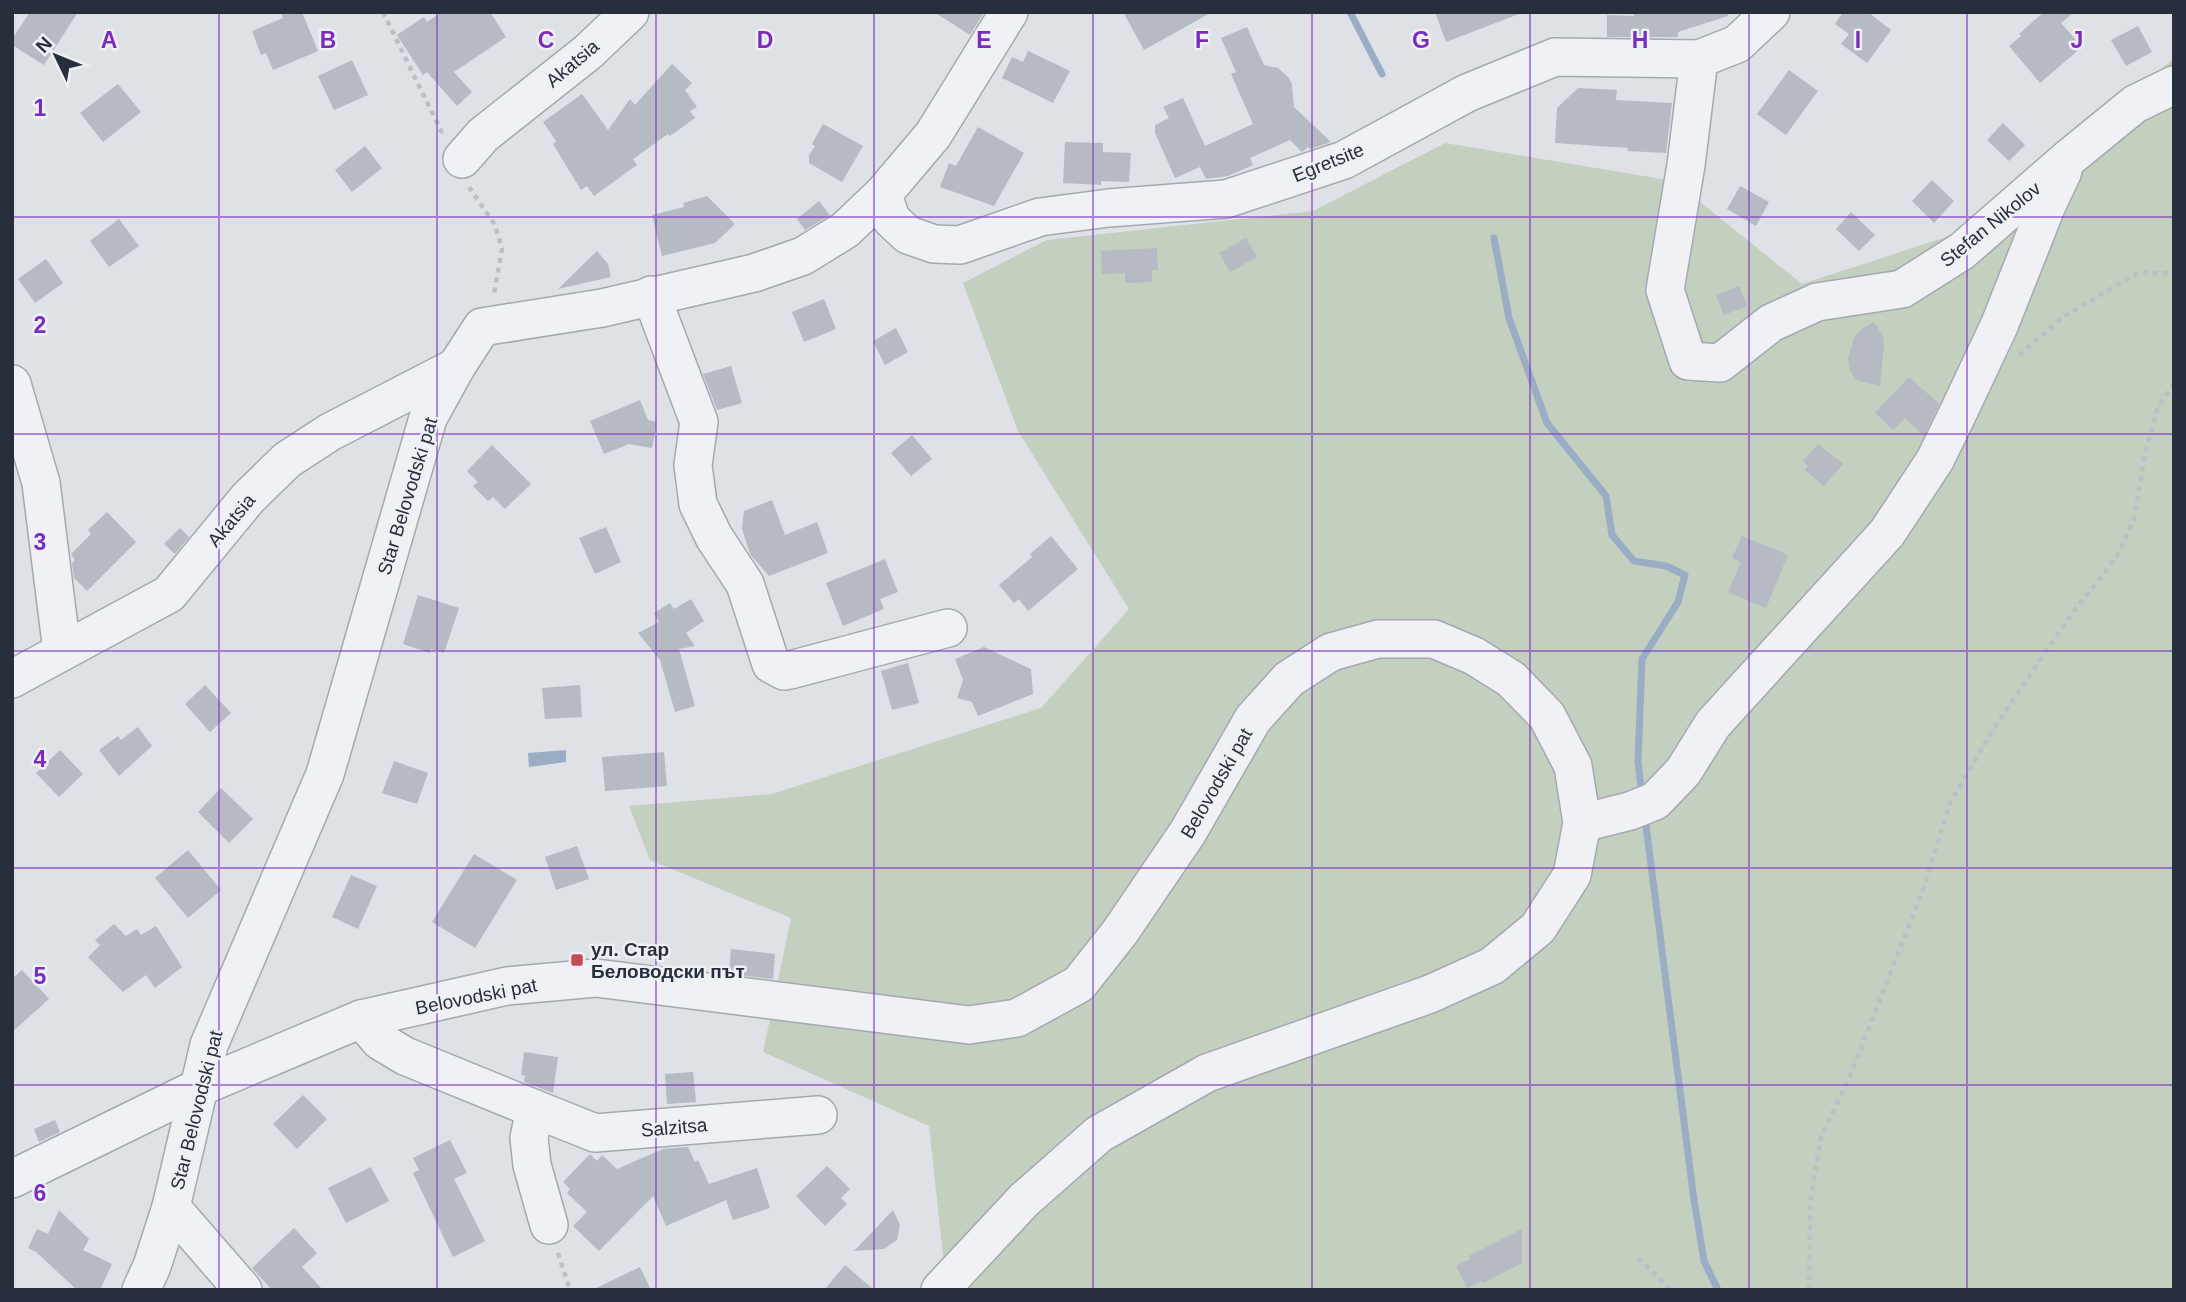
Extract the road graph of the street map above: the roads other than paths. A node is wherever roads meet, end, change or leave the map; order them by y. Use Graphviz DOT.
graph roads {
  1 [pos="630,12"];
  2 [pos="1009,12"];
  3 [pos="1772,12"];
  4 [pos="1699,59"];
  5 [pos="2174,85"];
  6 [pos="2070,157"];
  7 [pos="462,159"];
  8 [pos="883,194"];
  9 [pos="651,295"];
  10 [pos="456,367"];
  11 [pos="12,384"];
  12 [pos="948,628"];
  13 [pos="62,651"];
  14 [pos="12,679"];
  15 [pos="1582,823"];
  16 [pos="361,1019"];
  17 [pos="200,1087"];
  18 [pos="535,1109"];
  19 [pos="818,1115"];
  20 [pos="12,1178"];
  21 [pos="171,1207"];
  22 [pos="549,1225"];
  23 [pos="141,1290"];
  24 [pos="243,1290"];
  25 [pos="940,1290"];
  1 -- 7 [label="street, Akatsia"];
  2 -- 8 [label="street"];
  3 -- 4 [label="street, Egretsite"];
  4 -- 6 [label="street, Stefan Nikolov"];
  4 -- 8 [label="street, Egretsite"];
  5 -- 6 [label="street, Stefan Nikolov"];
  6 -- 15 [label="street"];
  8 -- 9 [label="street"];
  9 -- 10 [label="street, Star Belovodski pat"];
  9 -- 12 [label="street"];
  10 -- 13 [label="street, Akatsia"];
  10 -- 17 [label="street, Star Belovodski pat"];
  11 -- 13 [label="street"];
  13 -- 14 [label="street, Akatsia"];
  15 -- 16 [label="street, Belovodski pat"];
  15 -- 25 [label="street, Belovodski pat"];
  16 -- 17 [label="street, Belovodski pat"];
  16 -- 18 [label="street, Salzitsa"];
  17 -- 20 [label="street, Belovodski pat"];
  17 -- 21 [label="street, Star Belovodski pat"];
  18 -- 19 [label="street, Salzitsa"];
  18 -- 22 [label="street"];
  21 -- 23 [label="street, Star Belovodski pat"];
  21 -- 24 [label="street"];
}
